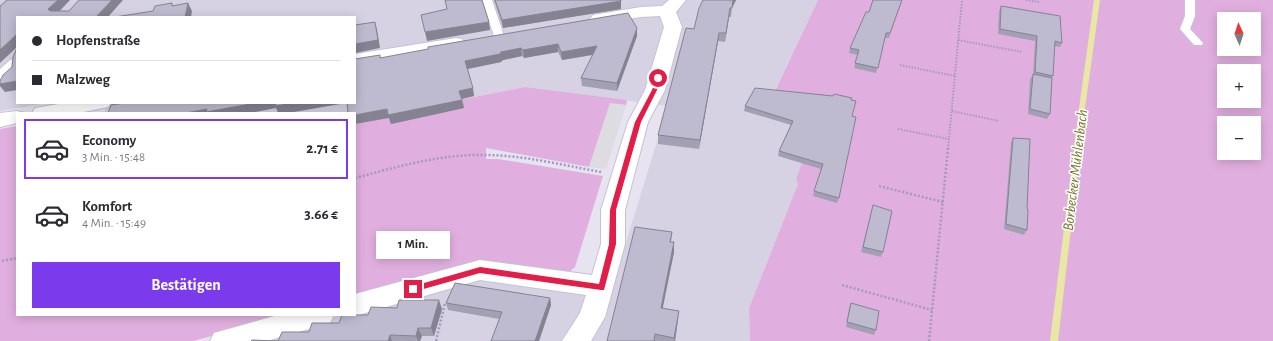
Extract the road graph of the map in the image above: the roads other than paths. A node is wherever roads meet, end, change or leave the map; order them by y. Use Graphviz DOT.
graph roads {
  1 [pos="487,0"];
  2 [pos="1190,0"];
  3 [pos="672,5"];
  4 [pos="580,22"];
  5 [pos="518,32"];
  6 [pos="484,38"];
  7 [pos="1198,43"];
  8 [pos="356,60"];
  9 [pos="16,65"];
  10 [pos="0,79"];
  11 [pos="95,104"];
  12 [pos="48,112"];
  13 [pos="16,117"];
  14 [pos="0,120"];
  15 [pos="601,287"];
  16 [pos="356,305"];
  17 [pos="317,316"];
  18 [pos="224,341"];
  19 [pos="576,341"];
  1 -- 6 [label="lane"];
  2 -- 7 [label="lane"];
  3 -- 4 [label="street"];
  3 -- 15 [label="street"];
  5 -- 6 [label="street"];
  6 -- 8 [label="street"];
  9 -- 10 [label="street"];
  11 -- 12 [label="street"];
  13 -- 14 [label="street"];
  15 -- 16 [label="street"];
  15 -- 19 [label="street"];
  17 -- 18 [label="street"];
}
